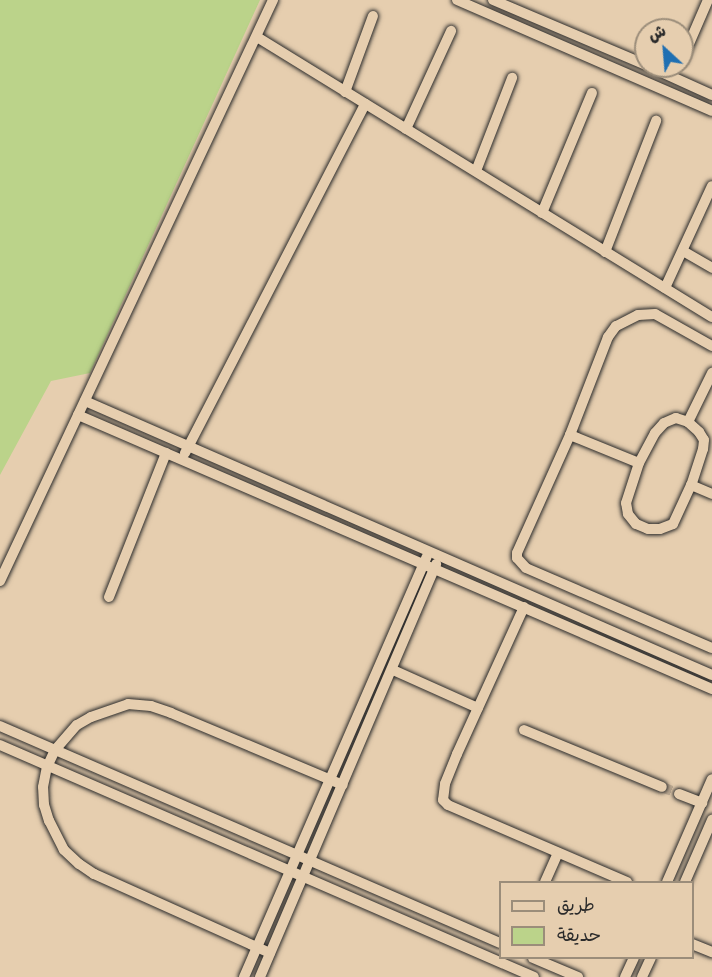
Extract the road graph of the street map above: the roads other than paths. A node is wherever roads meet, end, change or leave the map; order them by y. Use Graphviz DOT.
graph roads {
  1 [pos="273,0"];
  2 [pos="457,0"];
  3 [pos="493,0"];
  4 [pos="705,1"];
  5 [pos="373,16"];
  6 [pos="694,29"];
  7 [pos="451,31"];
  8 [pos="257,37"];
  9 [pos="634,60"];
  10 [pos="512,78"];
  11 [pos="677,78"];
  12 [pos="345,92"];
  13 [pos="592,93"];
  14 [pos="712,95"];
  15 [pos="365,104"];
  16 [pos="712,111"];
  17 [pos="656,121"];
  18 [pos="406,129"];
  19 [pos="476,171"];
  20 [pos="712,186"];
  21 [pos="542,213"];
  22 [pos="683,251"];
  23 [pos="605,252"];
  24 [pos="712,268"];
  25 [pos="665,288"];
  26 [pos="712,317"];
  27 [pos="712,346"];
  28 [pos="712,373"];
  29 [pos="85,401"];
  30 [pos="78,415"];
  31 [pos="688,422"];
  32 [pos="570,435"];
  33 [pos="188,446"];
  34 [pos="166,453"];
  35 [pos="182,459"];
  36 [pos="639,463"];
  37 [pos="692,485"];
  38 [pos="712,494"];
  39 [pos="434,554"];
  40 [pos="429,566"];
  41 [pos="0,581"];
  42 [pos="109,597"];
  43 [pos="524,607"];
  44 [pos="712,648"];
  45 [pos="393,670"];
  46 [pos="712,675"];
  47 [pos="712,689"];
  48 [pos="478,708"];
  49 [pos="0,726"];
  50 [pos="524,730"];
  51 [pos="0,745"];
  52 [pos="55,750"];
  53 [pos="47,767"];
  54 [pos="330,779"];
  55 [pos="712,779"];
  56 [pos="344,784"];
  57 [pos="662,787"];
  58 [pos="679,794"];
  59 [pos="702,803"];
  60 [pos="712,820"];
  61 [pos="558,852"];
  62 [pos="297,855"];
  63 [pos="310,861"];
  64 [pos="288,872"];
  65 [pos="303,878"];
  66 [pos="545,881"];
  67 [pos="625,881"];
  68 [pos="667,881"];
  69 [pos="685,881"];
  70 [pos="499,943"];
  71 [pos="694,944"];
  72 [pos="257,947"];
  73 [pos="712,952"];
  74 [pos="270,953"];
  75 [pos="499,957"];
  76 [pos="538,959"];
  77 [pos="633,959"];
  78 [pos="650,959"];
  79 [pos="509,961"];
  80 [pos="244,977"];
  81 [pos="260,977"];
  82 [pos="534,977"];
  83 [pos="578,977"];
  84 [pos="626,977"];
  85 [pos="642,977"];
  1 -- 8 [label="street"];
  2 -- 16 [label="street"];
  3 -- 9 [label="street"];
  4 -- 6 [label="street"];
  5 -- 12 [label="street"];
  7 -- 18 [label="street"];
  8 -- 12 [label="street"];
  8 -- 29 [label="street"];
  10 -- 19 [label="street"];
  11 -- 14 [label="street"];
  12 -- 15 [label="street"];
  13 -- 21 [label="street"];
  15 -- 18 [label="street"];
  15 -- 33 [label="street"];
  17 -- 23 [label="street"];
  18 -- 19 [label="street"];
  19 -- 21 [label="street"];
  20 -- 22 [label="street"];
  21 -- 23 [label="street"];
  22 -- 24 [label="street"];
  22 -- 25 [label="street"];
  23 -- 25 [label="street"];
  25 -- 26 [label="street"];
  27 -- 32 [label="street"];
  28 -- 31 [label="street"];
  29 -- 30 [label="street"];
  29 -- 33 [label="street"];
  30 -- 34 [label="street"];
  30 -- 41 [label="street"];
  31 -- 36 [label="street"];
  31 -- 37 [label="street"];
  32 -- 36 [label="street"];
  32 -- 44 [label="street"];
  33 -- 35 [label="street"];
  33 -- 39 [label="street"];
  34 -- 35 [label="street"];
  34 -- 42 [label="street"];
  35 -- 40 [label="street"];
  36 -- 37 [label="street"];
  37 -- 38 [label="street"];
  39 -- 40 [label="street"];
  39 -- 46 [label="street"];
  40 -- 43 [label="street"];
  40 -- 45 [label="street"];
  40 -- 54 [label="street"];
  43 -- 47 [label="street"];
  43 -- 48 [label="street"];
  45 -- 48 [label="street"];
  45 -- 56 [label="street"];
  48 -- 61 [label="street"];
  49 -- 52 [label="street"];
  50 -- 57 [label="street"];
  51 -- 53 [label="street"];
  52 -- 53 [label="street"];
  52 -- 54 [label="street"];
  52 -- 62 [label="street"];
  53 -- 64 [label="street"];
  53 -- 72 [label="street"];
  54 -- 56 [label="street"];
  54 -- 62 [label="street"];
  55 -- 59 [label="street"];
  56 -- 63 [label="street"];
  58 -- 59 [label="street"];
  59 -- 68 [label="street"];
  60 -- 69 [label="street"];
  61 -- 66 [label="street"];
  61 -- 67 [label="street"];
  62 -- 63 [label="street"];
  62 -- 64 [label="street"];
  63 -- 65 [label="street"];
  63 -- 70 [label="street"];
  64 -- 65 [label="street"];
  64 -- 72 [label="street"];
  65 -- 74 [label="street"];
  65 -- 75 [label="street"];
  71 -- 73 [label="street"];
  72 -- 74 [label="street"];
  72 -- 80 [label="street"];
  74 -- 81 [label="street"];
  76 -- 83 [label="street"];
  77 -- 84 [label="street"];
  78 -- 85 [label="street"];
  79 -- 82 [label="street"];
}
